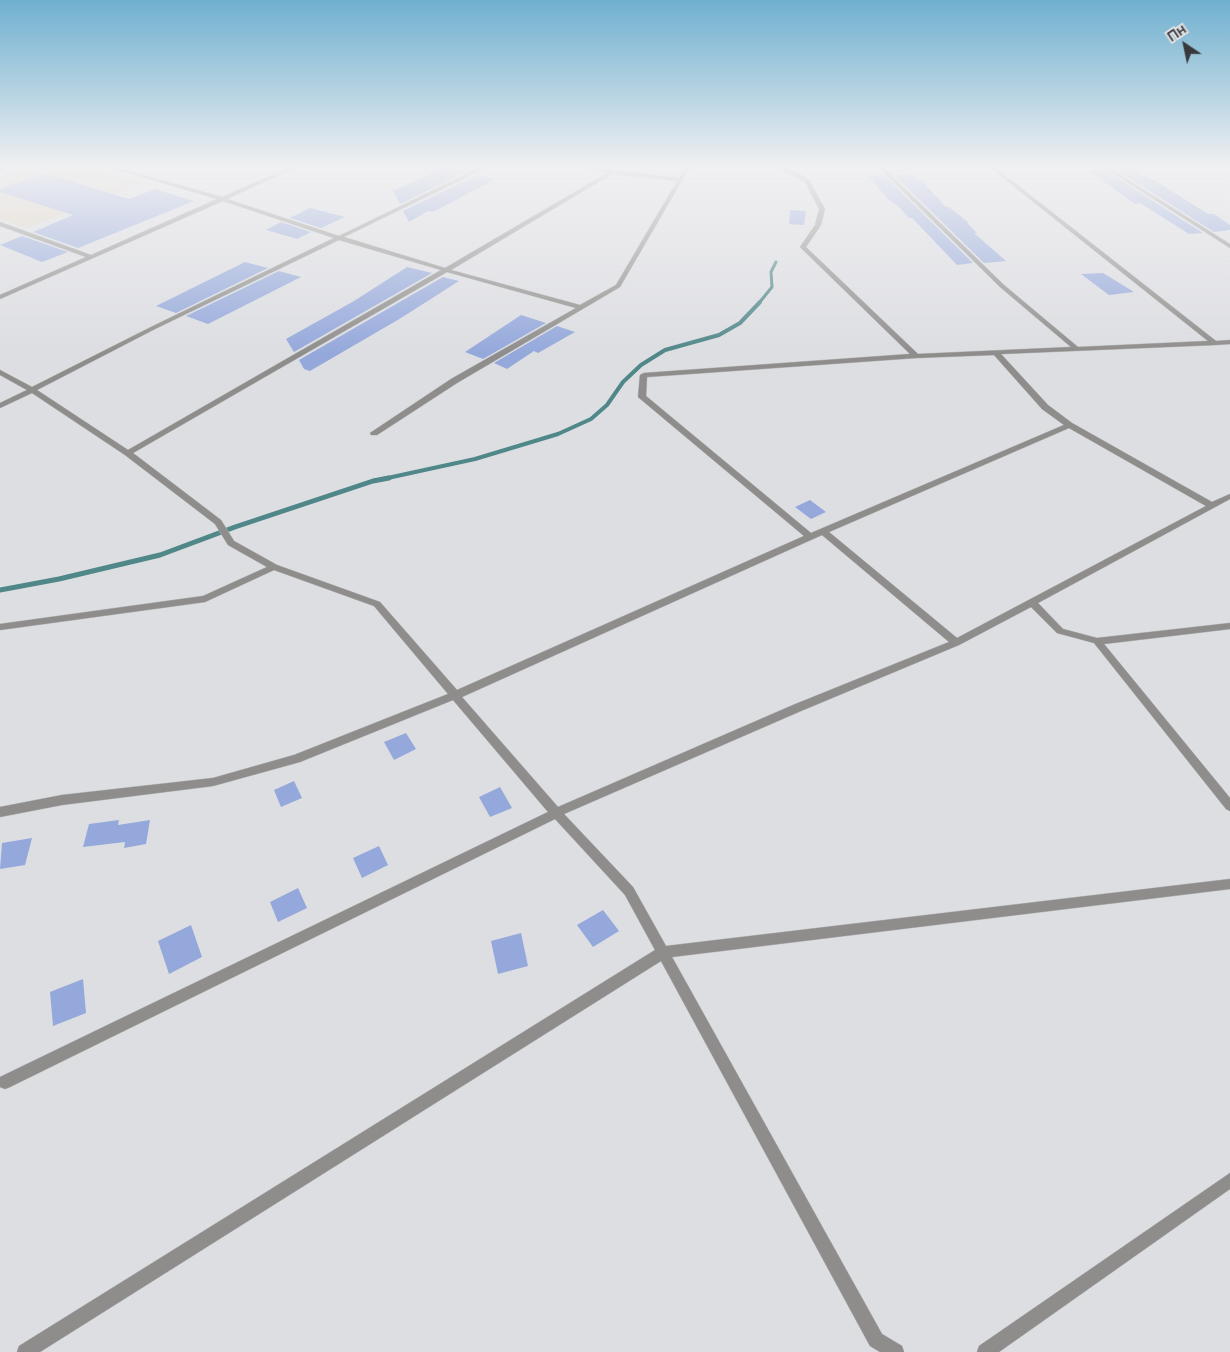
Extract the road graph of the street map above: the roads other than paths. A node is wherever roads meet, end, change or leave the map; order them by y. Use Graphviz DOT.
graph roads {
  1 [pos="11,228"];
  2 [pos="157,228"];
  3 [pos="310,228"];
  4 [pos="360,228"];
  5 [pos="517,228"];
  6 [pos="652,228"];
  7 [pos="816,228"];
  8 [pos="943,228"];
  9 [pos="1069,228"];
  10 [pos="1202,228"];
  11 [pos="340,238"];
  12 [pos="1230,246"];
  13 [pos="91,257"];
  14 [pos="446,270"];
  15 [pos="0,297"];
  16 [pos="580,307"];
  17 [pos="1230,342"];
  18 [pos="1215,343"];
  19 [pos="1077,349"];
  20 [pos="995,352"];
  21 [pos="916,356"];
  22 [pos="0,372"];
  23 [pos="33,390"];
  24 [pos="0,406"];
  25 [pos="1069,425"];
  26 [pos="374,433"];
  27 [pos="128,453"];
  28 [pos="1230,496"];
  29 [pos="1211,505"];
  30 [pos="823,532"];
  31 [pos="810,537"];
  32 [pos="274,568"];
  33 [pos="1032,603"];
  34 [pos="1230,626"];
  35 [pos="0,627"];
  36 [pos="1097,641"];
  37 [pos="956,643"];
  38 [pos="456,695"];
  39 [pos="1230,806"];
  40 [pos="0,812"];
  41 [pos="556,813"];
  42 [pos="1230,884"];
  43 [pos="663,952"];
  44 [pos="5,1082"];
  45 [pos="1230,1180"];
  46 [pos="25,1352"];
  47 [pos="896,1352"];
  48 [pos="985,1352"];
  1 -- 13 [label="street"];
  2 -- 13 [label="street"];
  3 -- 11 [label="street"];
  4 -- 11 [label="street"];
  5 -- 14 [label="street"];
  6 -- 16 [label="street"];
  7 -- 21 [label="street"];
  8 -- 19 [label="street"];
  9 -- 18 [label="street"];
  10 -- 12 [label="street"];
  11 -- 14 [label="street"];
  11 -- 23 [label="street"];
  13 -- 15 [label="street"];
  14 -- 16 [label="street"];
  14 -- 27 [label="street"];
  16 -- 26 [label="street"];
  17 -- 18 [label="street"];
  18 -- 19 [label="street"];
  19 -- 20 [label="street"];
  20 -- 21 [label="street"];
  20 -- 25 [label="street"];
  21 -- 31 [label="street"];
  22 -- 23 [label="street"];
  23 -- 24 [label="street"];
  23 -- 27 [label="street"];
  25 -- 29 [label="street"];
  25 -- 30 [label="street"];
  27 -- 32 [label="street"];
  28 -- 29 [label="street"];
  29 -- 33 [label="street"];
  30 -- 31 [label="street"];
  30 -- 37 [label="street"];
  31 -- 38 [label="street"];
  32 -- 35 [label="street"];
  32 -- 38 [label="street"];
  33 -- 36 [label="street"];
  33 -- 37 [label="street"];
  34 -- 36 [label="street"];
  36 -- 39 [label="street"];
  37 -- 41 [label="street"];
  38 -- 40 [label="street"];
  38 -- 41 [label="street"];
  41 -- 43 [label="street"];
  41 -- 44 [label="street"];
  42 -- 43 [label="street"];
  43 -- 46 [label="street"];
  43 -- 47 [label="street"];
  45 -- 48 [label="street"];
}
